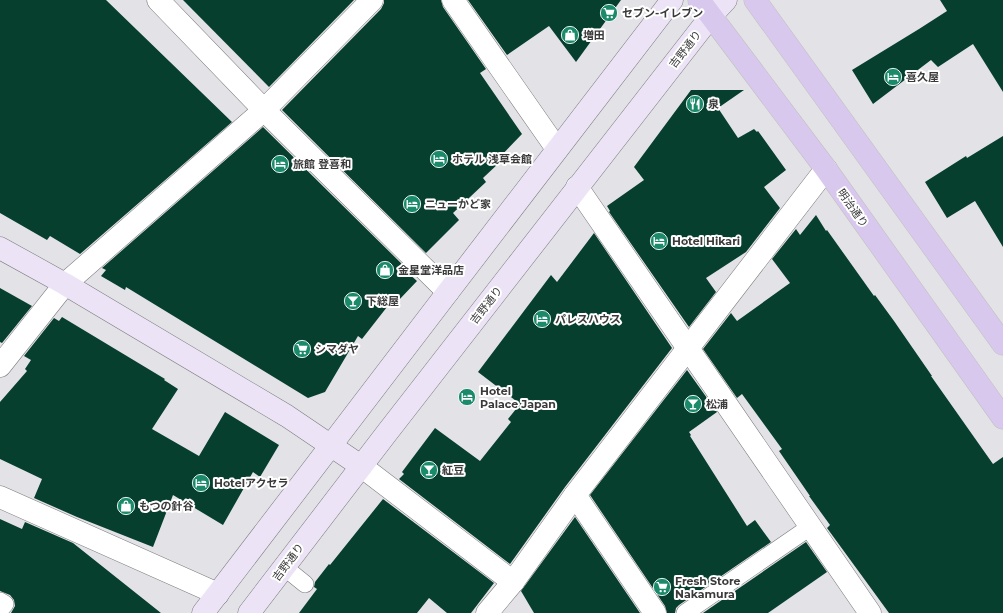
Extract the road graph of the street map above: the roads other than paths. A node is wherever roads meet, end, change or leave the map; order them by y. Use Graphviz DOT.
graph roads {
  1 [pos="158,0"];
  2 [pos="372,0"];
  3 [pos="453,0"];
  4 [pos="672,0"];
  5 [pos="726,0"];
  6 [pos="755,0"];
  7 [pos="705,8"];
  8 [pos="264,110"];
  9 [pos="557,149"];
  10 [pos="826,169"];
  11 [pos="577,187"];
  12 [pos="0,248"];
  13 [pos="65,284"];
  14 [pos="448,292"];
  15 [pos="1003,344"];
  16 [pos="688,349"];
  17 [pos="0,366"];
  18 [pos="1003,418"];
  19 [pos="331,446"];
  20 [pos="361,466"];
  21 [pos="575,495"];
  22 [pos="0,498"];
  23 [pos="810,527"];
  24 [pos="284,567"];
  25 [pos="513,582"];
  26 [pos="305,584"];
  27 [pos="218,594"];
  28 [pos="0,601"];
  29 [pos="0,610"];
  30 [pos="203,613"];
  31 [pos="249,613"];
  32 [pos="487,613"];
  33 [pos="655,613"];
  34 [pos="685,613"];
  35 [pos="870,613"];
  1 -- 8 [label="street"];
  2 -- 8 [label="street"];
  3 -- 9 [label="street"];
  4 -- 9 [label="main road"];
  5 -- 7 [label="main road, 吉野通り"];
  6 -- 15 [label="main road"];
  7 -- 10 [label="main road, 明治通り"];
  7 -- 11 [label="main road, 吉野通り"];
  8 -- 13 [label="street"];
  8 -- 14 [label="street"];
  9 -- 14 [label="main road"];
  10 -- 16 [label="street"];
  10 -- 18 [label="main road, 明治通り"];
  11 -- 16 [label="street"];
  11 -- 20 [label="main road, 吉野通り"];
  12 -- 13 [label="main road"];
  13 -- 17 [label="street"];
  13 -- 19 [label="main road"];
  14 -- 19 [label="main road"];
  16 -- 21 [label="street"];
  16 -- 23 [label="street"];
  19 -- 20 [label="main road"];
  19 -- 27 [label="main road"];
  20 -- 24 [label="main road, 吉野通り"];
  20 -- 25 [label="street"];
  21 -- 25 [label="street"];
  21 -- 33 [label="street"];
  22 -- 27 [label="street"];
  23 -- 34 [label="lane"];
  23 -- 35 [label="street"];
  24 -- 26 [label="lane"];
  24 -- 31 [label="main road, 吉野通り"];
  25 -- 32 [label="street"];
  27 -- 30 [label="main road"];
  28 -- 29 [label="lane"];
}
